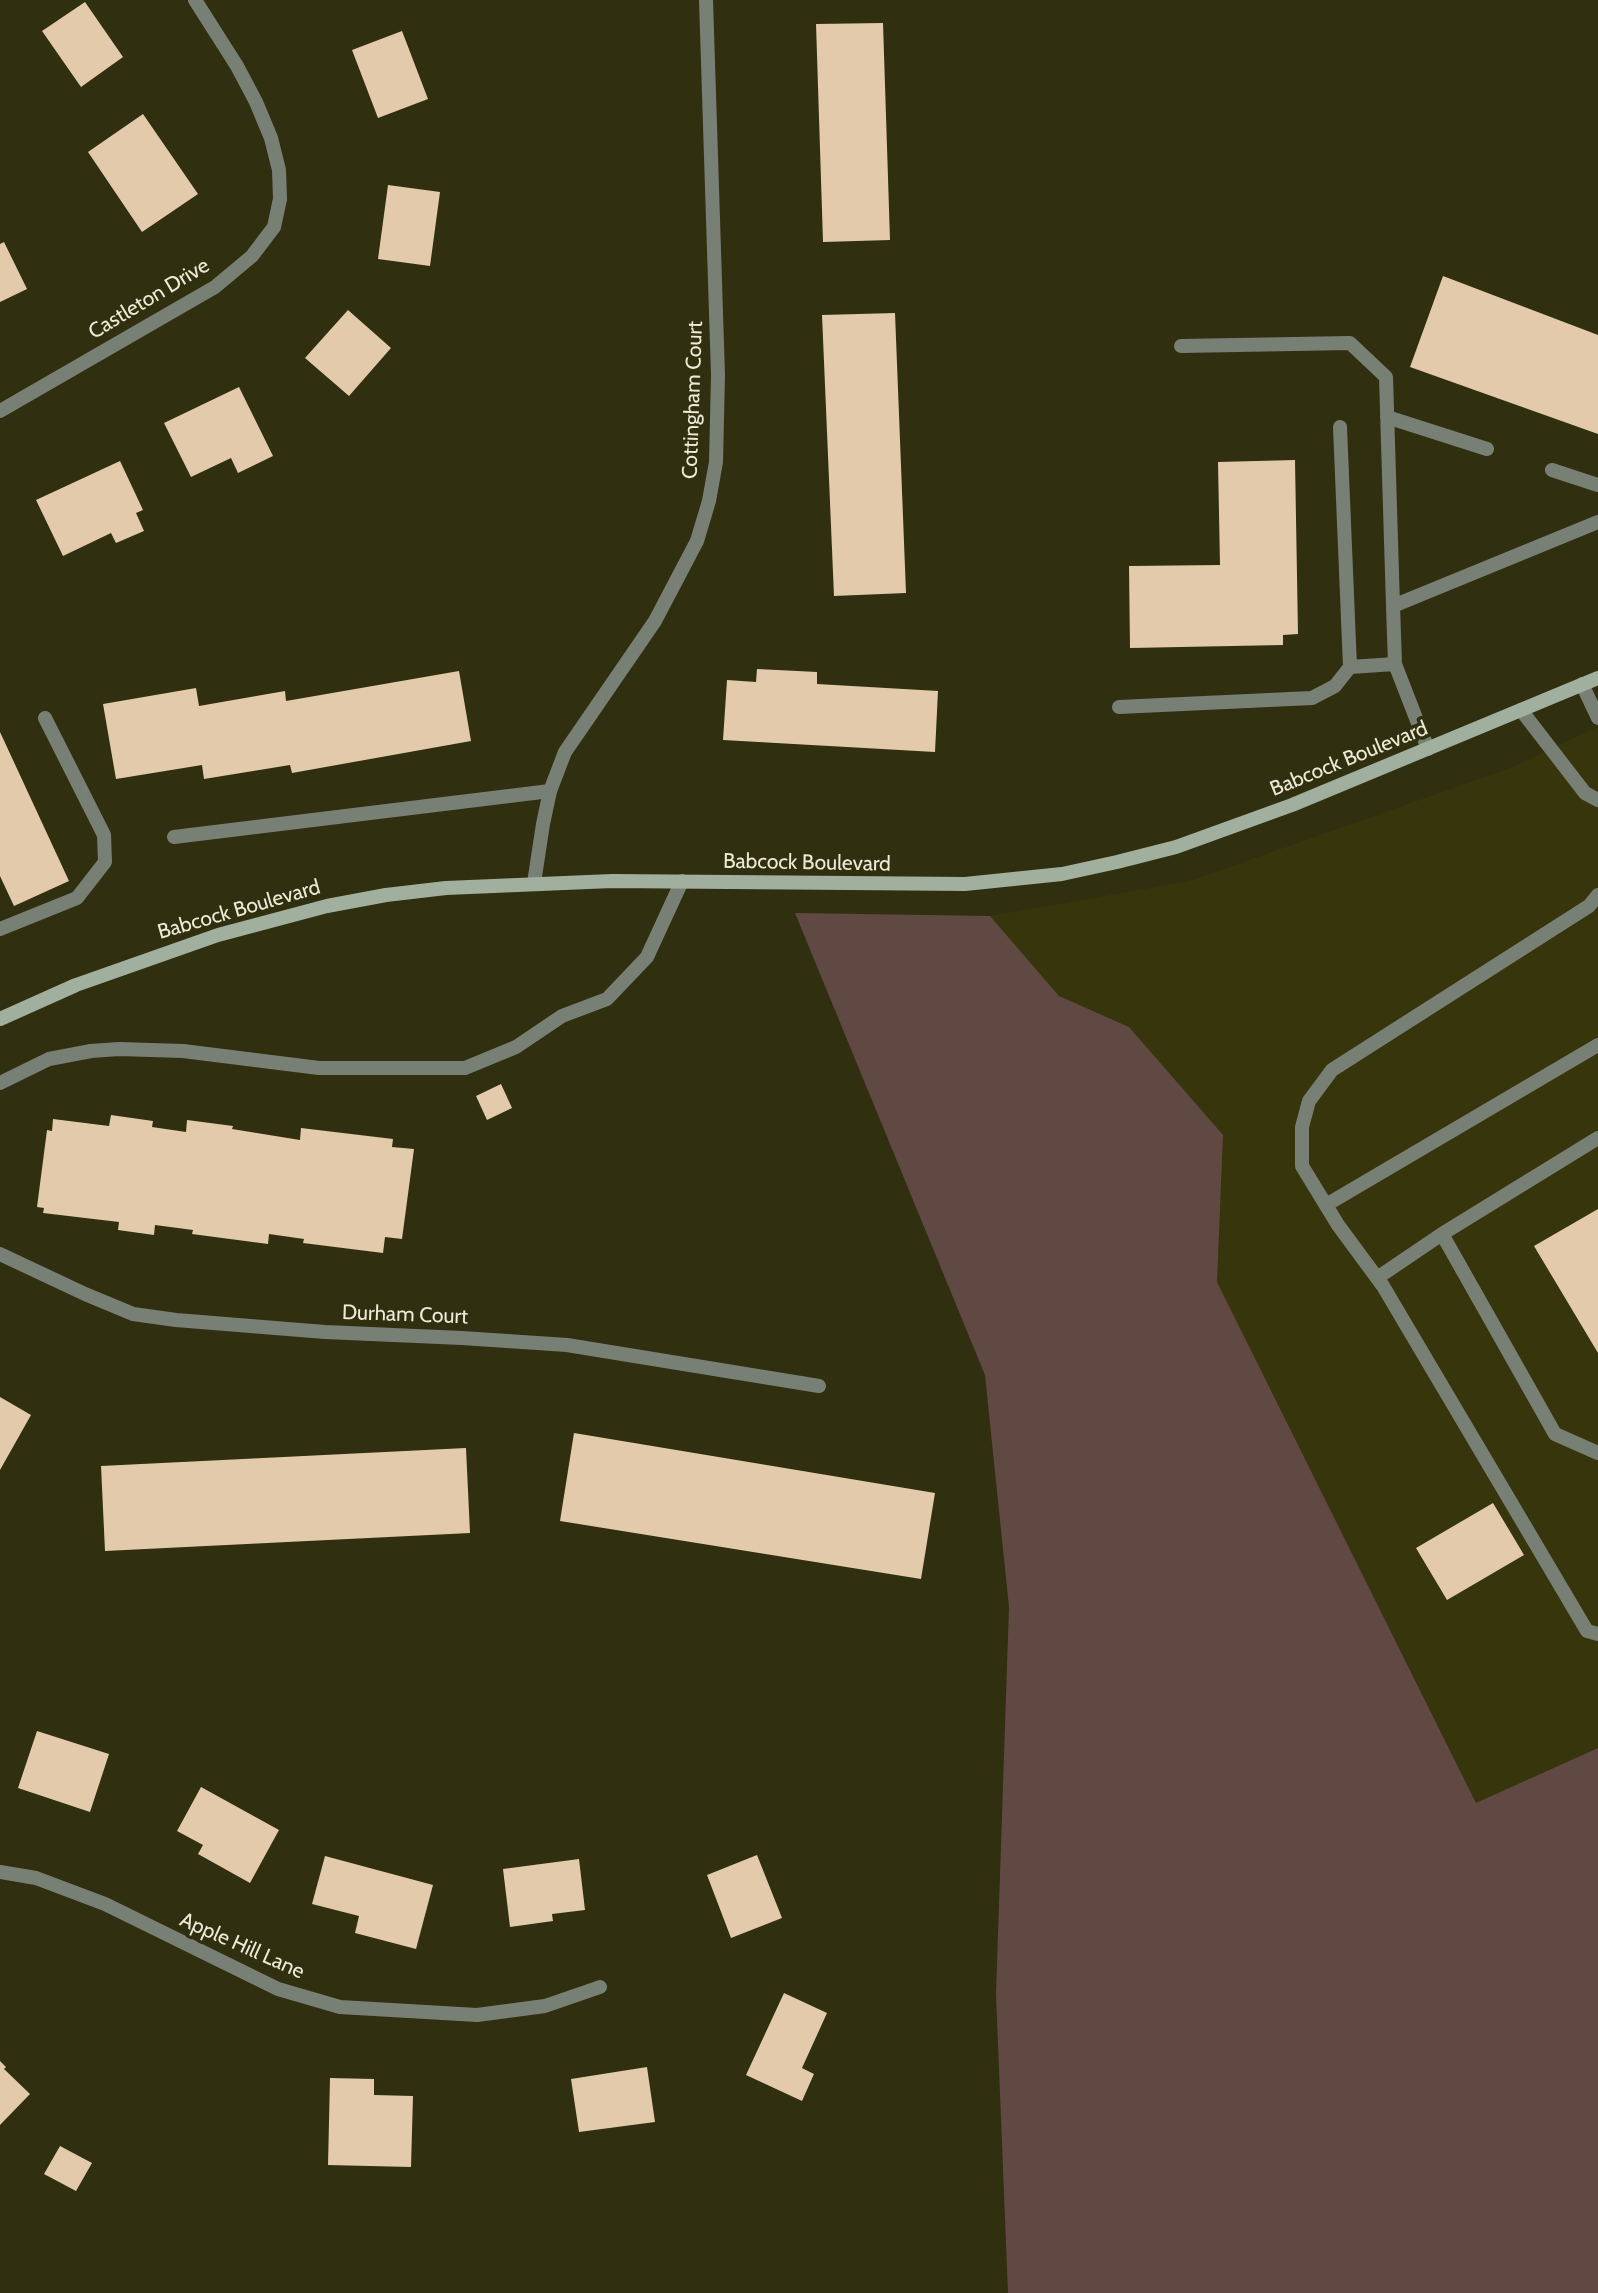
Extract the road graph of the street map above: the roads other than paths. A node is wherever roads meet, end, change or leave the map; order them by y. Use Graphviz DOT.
graph roads {
  1 [pos="195,0"];
  2 [pos="706,0"];
  3 [pos="1181,346"];
  4 [pos="0,411"];
  5 [pos="1387,417"];
  6 [pos="1340,427"];
  7 [pos="1487,449"];
  8 [pos="1552,470"];
  9 [pos="1598,485"];
  10 [pos="1598,522"];
  11 [pos="1393,606"];
  12 [pos="1395,664"];
  13 [pos="1350,667"];
  14 [pos="1598,678"];
  15 [pos="1582,684"];
  16 [pos="1119,707"];
  17 [pos="1521,710"];
  18 [pos="45,718"];
  19 [pos="1598,718"];
  20 [pos="1428,749"];
  21 [pos="550,791"];
  22 [pos="1598,800"];
  23 [pos="174,837"];
  24 [pos="682,881"];
  25 [pos="534,883"];
  26 [pos="1598,895"];
  27 [pos="0,929"];
  28 [pos="0,1019"];
  29 [pos="1598,1045"];
  30 [pos="0,1083"];
  31 [pos="1598,1138"];
  32 [pos="1326,1205"];
  33 [pos="1442,1234"];
  34 [pos="0,1254"];
  35 [pos="1377,1278"];
  36 [pos="819,1386"];
  37 [pos="1598,1454"];
  38 [pos="1598,1634"];
  39 [pos="0,1872"];
  40 [pos="600,1987"];
  1 -- 4 [label="street, Castleton Drive"];
  2 -- 21 [label="street, Cottingham Court"];
  3 -- 5 [label="street"];
  5 -- 7 [label="street"];
  5 -- 11 [label="street"];
  6 -- 13 [label="street"];
  8 -- 9 [label="street"];
  10 -- 11 [label="street"];
  11 -- 12 [label="street"];
  12 -- 13 [label="street"];
  12 -- 20 [label="street"];
  13 -- 16 [label="street"];
  14 -- 15 [label="main road, Babcock Boulevard"];
  15 -- 17 [label="main road, Babcock Boulevard"];
  15 -- 19 [label="street"];
  17 -- 20 [label="main road, Babcock Boulevard"];
  17 -- 22 [label="street"];
  18 -- 27 [label="street"];
  20 -- 24 [label="main road, Babcock Boulevard"];
  21 -- 23 [label="street"];
  21 -- 25 [label="street, Cottingham Court"];
  24 -- 25 [label="main road, Babcock Boulevard"];
  24 -- 30 [label="street"];
  25 -- 28 [label="main road, Babcock Boulevard"];
  26 -- 32 [label="street"];
  29 -- 32 [label="street"];
  31 -- 33 [label="street"];
  32 -- 35 [label="street"];
  33 -- 35 [label="street"];
  33 -- 37 [label="street"];
  34 -- 36 [label="street, Durham Court"];
  35 -- 38 [label="street"];
  39 -- 40 [label="street, Apple Hill Lane"];
}
